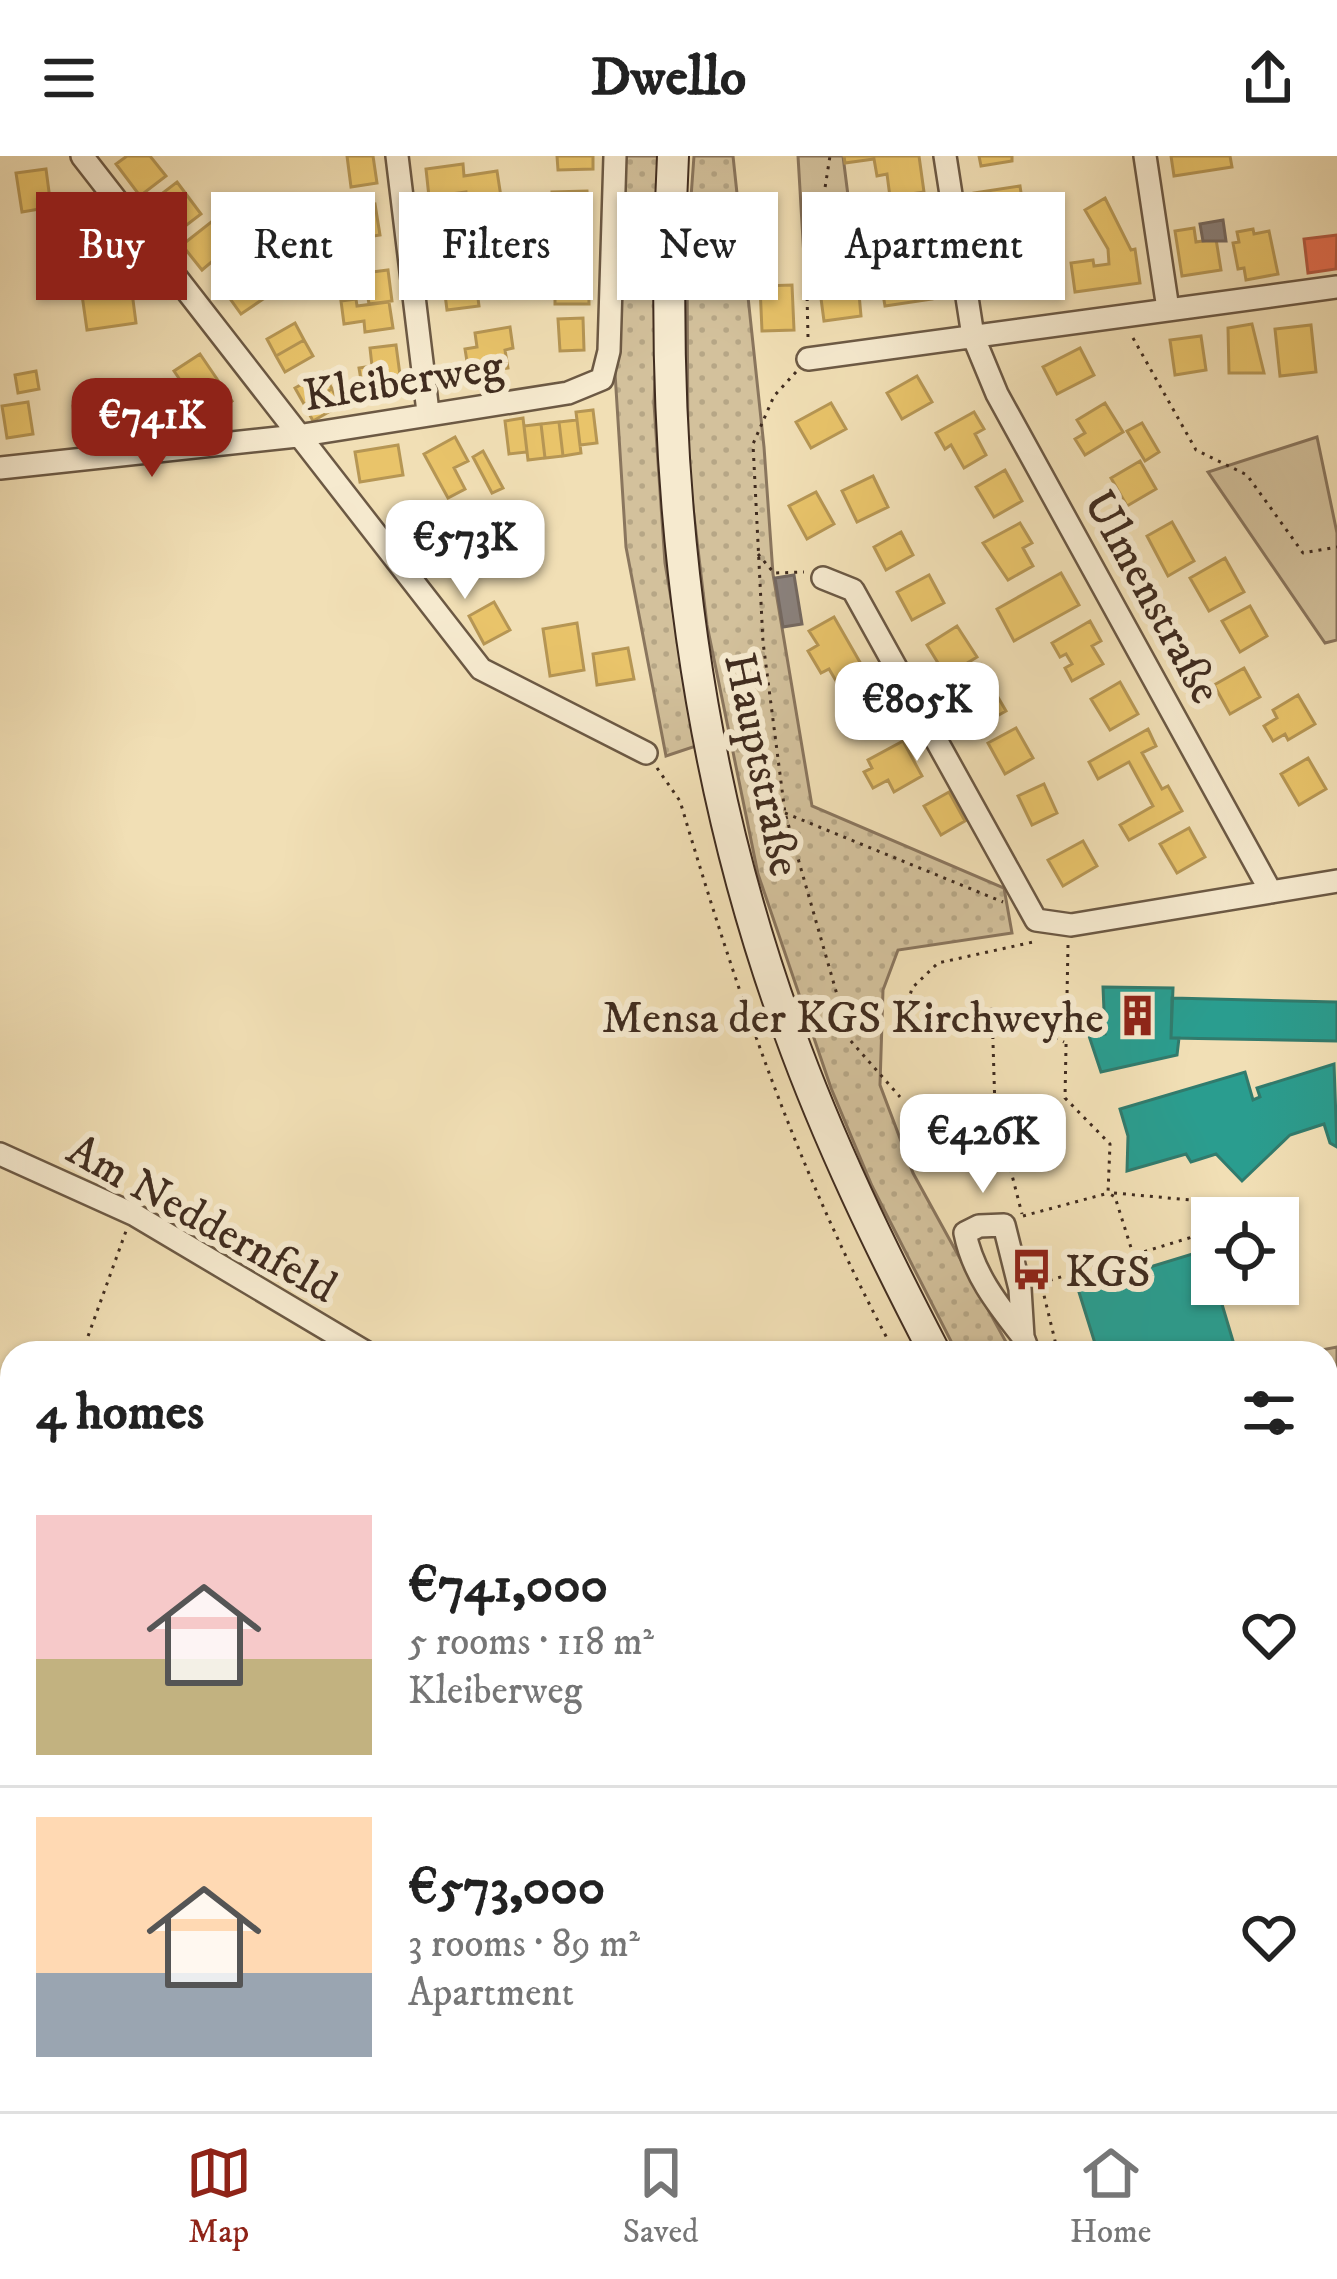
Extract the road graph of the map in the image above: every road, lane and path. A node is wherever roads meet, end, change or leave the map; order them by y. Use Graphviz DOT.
graph roads {
  1 [pos="82,156"];
  2 [pos="397,156"];
  3 [pos="615,156"];
  4 [pos="674,156"];
  5 [pos="830,156"];
  6 [pos="945,156"];
  7 [pos="1145,156"];
  8 [pos="1337,287"];
  9 [pos="1168,309"];
  10 [pos="1120,316"];
  11 [pos="973,336"];
  12 [pos="808,358"];
  13 [pos="428,412"];
  14 [pos="297,436"];
  15 [pos="0,468"];
  16 [pos="1337,547"];
  17 [pos="756,549"];
  18 [pos="823,578"];
  19 [pos="646,753"];
  20 [pos="785,813"];
  21 [pos="1337,881"];
  22 [pos="1271,892"];
  23 [pos="1042,929"];
  24 [pos="1067,935"];
  25 [pos="992,1009"];
  26 [pos="972,1015"];
  27 [pos="898,1037"];
  28 [pos="1066,1042"];
  29 [pos="900,1097"];
  30 [pos="995,1108"];
  31 [pos="977,1114"];
  32 [pos="0,1154"];
  33 [pos="1108,1193"];
  34 [pos="1191,1200"];
  35 [pos="135,1215"];
  36 [pos="1191,1237"];
  37 [pos="1133,1255"];
  38 [pos="1041,1283"];
  39 [pos="86,1341"];
  40 [pos="347,1341"];
  41 [pos="889,1341"];
  42 [pos="929,1341"];
  43 [pos="1023,1341"];
  44 [pos="1026,1341"];
  1 -- 14 [label="street"];
  2 -- 13 [label="street"];
  3 -- 13 [label="street, Kleiberweg"];
  4 -- 42 [label="main road, Hauptstraße"];
  5 -- 12 [label="path"];
  6 -- 11 [label="street, Ulmenstraße"];
  7 -- 9 [label="street"];
  8 -- 9 [label="street"];
  9 -- 10 [label="street"];
  10 -- 11 [label="street"];
  10 -- 16 [label="path"];
  11 -- 12 [label="street"];
  11 -- 22 [label="street, Ulmenstraße"];
  12 -- 17 [label="path"];
  13 -- 14 [label="street, Kleiberweg"];
  14 -- 15 [label="street, Kleiberweg"];
  14 -- 19 [label="street"];
  17 -- 18 [label="path"];
  17 -- 20 [label="path"];
  18 -- 23 [label="street"];
  19 -- 41 [label="path"];
  20 -- 23 [label="path"];
  20 -- 29 [label="path"];
  21 -- 22 [label="street"];
  22 -- 23 [label="street"];
  23 -- 27 [label="path"];
  24 -- 28 [label="path"];
  25 -- 26 [label="path"];
  25 -- 28 [label="path"];
  25 -- 30 [label="path"];
  28 -- 33 [label="path"];
  30 -- 31 [label="path"];
  30 -- 33 [label="path"];
  32 -- 35 [label="street, Am Neddernfeld"];
  33 -- 34 [label="path"];
  33 -- 37 [label="path"];
  35 -- 39 [label="path"];
  35 -- 40 [label="street, Am Neddernfeld"];
  36 -- 37 [label="path"];
  37 -- 38 [label="path"];
  43 -- 44 [label="street"];
}
